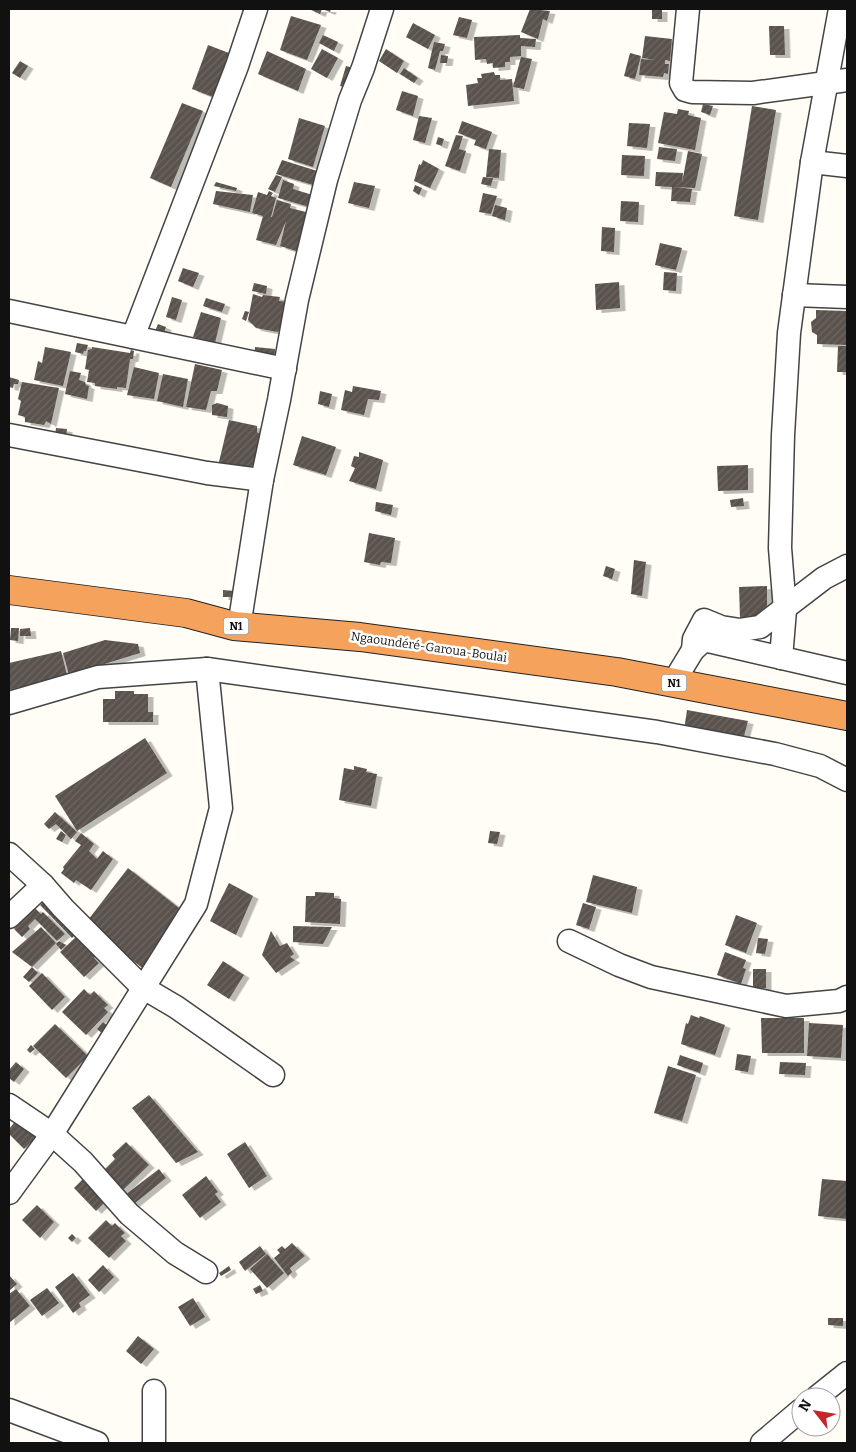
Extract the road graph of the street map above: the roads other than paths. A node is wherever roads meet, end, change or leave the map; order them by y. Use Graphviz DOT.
graph roads {
  1 [pos="256,9"];
  2 [pos="382,9"];
  3 [pos="688,9"];
  4 [pos="840,9"];
  5 [pos="837,82"];
  6 [pos="812,162"];
  7 [pos="847,166"];
  8 [pos="794,296"];
  9 [pos="847,296"];
  10 [pos="9,311"];
  11 [pos="133,337"];
  12 [pos="285,369"];
  13 [pos="9,435"];
  14 [pos="262,480"];
  15 [pos="847,566"];
  16 [pos="9,590"];
  17 [pos="785,610"];
  18 [pos="234,626"];
  19 [pos="693,650"];
  20 [pos="781,658"];
  21 [pos="207,670"];
  22 [pos="847,673"];
  23 [pos="673,683"];
  24 [pos="9,703"];
  25 [pos="847,716"];
  26 [pos="847,780"];
  27 [pos="9,854"];
  28 [pos="43,885"];
  29 [pos="9,917"];
  30 [pos="569,941"];
  31 [pos="142,987"];
  32 [pos="847,997"];
  33 [pos="273,1076"];
  34 [pos="9,1105"];
  35 [pos="52,1134"];
  36 [pos="9,1193"];
  37 [pos="206,1272"];
  38 [pos="847,1373"];
  39 [pos="830,1387"];
  40 [pos="154,1391"];
  41 [pos="9,1410"];
  42 [pos="791,1418"];
  43 [pos="97,1443"];
  44 [pos="154,1443"];
  45 [pos="762,1443"];
  1 -- 11 [label="street"];
  2 -- 12 [label="street"];
  3 -- 5 [label="street"];
  4 -- 5 [label="street"];
  5 -- 6 [label="street"];
  6 -- 7 [label="street"];
  6 -- 8 [label="street"];
  8 -- 9 [label="street"];
  8 -- 17 [label="street"];
  10 -- 11 [label="street"];
  11 -- 12 [label="street"];
  12 -- 14 [label="street"];
  13 -- 14 [label="street"];
  14 -- 18 [label="street"];
  15 -- 17 [label="street"];
  16 -- 18 [label="highway, Ngaoundéré-Garoua-Boulai / N1"];
  17 -- 19 [label="street"];
  17 -- 20 [label="street"];
  18 -- 23 [label="highway, Ngaoundéré-Garoua-Boulai / N1"];
  19 -- 20 [label="street"];
  19 -- 23 [label="street"];
  20 -- 22 [label="street"];
  21 -- 24 [label="street"];
  21 -- 26 [label="street"];
  21 -- 31 [label="street"];
  23 -- 25 [label="highway, Ngaoundéré-Garoua-Boulai / N1"];
  27 -- 28 [label="street"];
  28 -- 29 [label="street"];
  28 -- 31 [label="street"];
  30 -- 32 [label="street"];
  31 -- 33 [label="street"];
  31 -- 35 [label="street"];
  34 -- 35 [label="street"];
  35 -- 36 [label="street"];
  35 -- 37 [label="street"];
  38 -- 39 [label="street"];
  40 -- 44 [label="street"];
  41 -- 43 [label="street"];
  42 -- 45 [label="street"];
}
